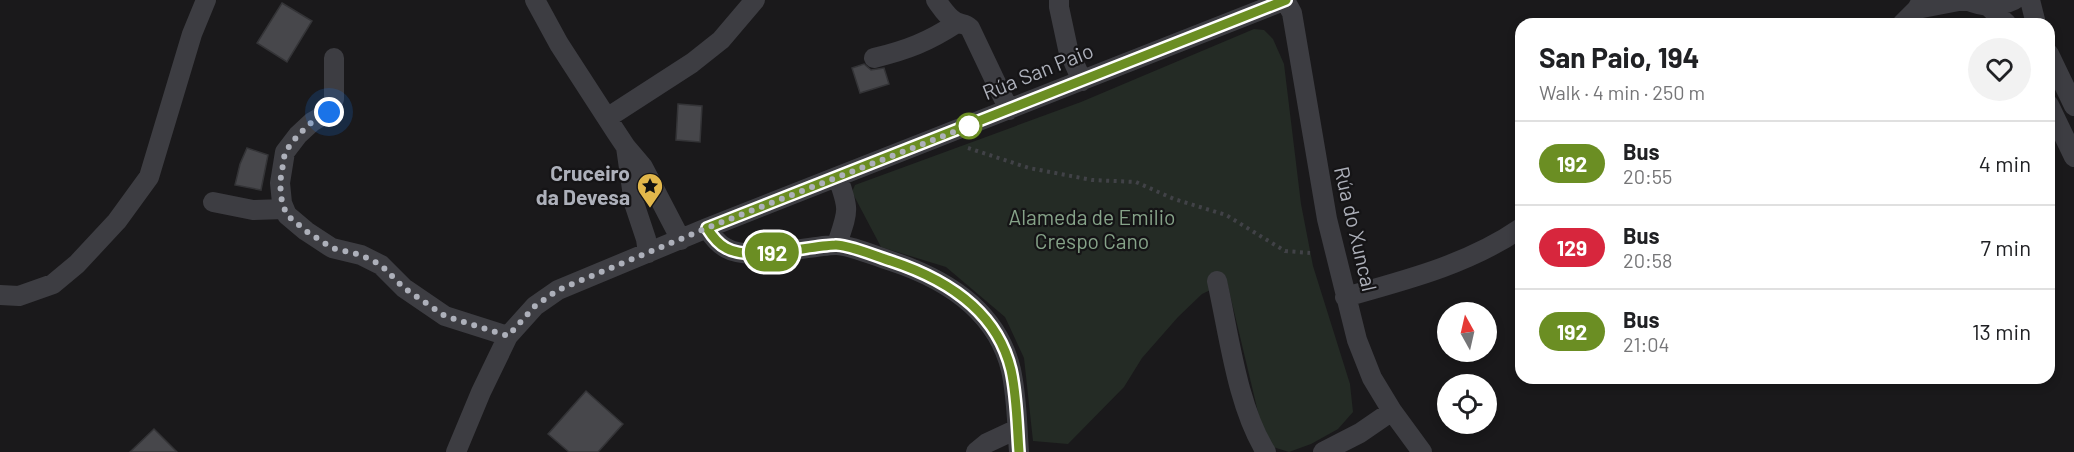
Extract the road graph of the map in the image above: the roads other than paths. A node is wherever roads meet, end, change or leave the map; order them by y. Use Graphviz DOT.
graph roads {
  1 [pos="206,0"];
  2 [pos="535,0"];
  3 [pos="755,0"];
  4 [pos="936,0"];
  5 [pos="1059,0"];
  6 [pos="1286,0"];
  7 [pos="1965,0"];
  8 [pos="2014,0"];
  9 [pos="2030,0"];
  10 [pos="1920,4"];
  11 [pos="1988,6"];
  12 [pos="1907,18"];
  13 [pos="2001,18"];
  14 [pos="2034,18"];
  15 [pos="957,23"];
  16 [pos="334,58"];
  17 [pos="874,58"];
  18 [pos="2055,66"];
  19 [pos="1082,81"];
  20 [pos="2074,106"];
  21 [pos="1009,110"];
  22 [pos="607,117"];
  23 [pos="2055,117"];
  24 [pos="626,147"];
  25 [pos="2074,157"];
  26 [pos="838,178"];
  27 [pos="213,202"];
  28 [pos="284,209"];
  29 [pos="707,228"];
  30 [pos="1515,232"];
  31 [pos="681,240"];
  32 [pos="837,244"];
  33 [pos="648,253"];
  34 [pos="1217,281"];
  35 [pos="0,295"];
  36 [pos="1346,297"];
  37 [pos="508,336"];
  38 [pos="1392,411"];
  39 [pos="1017,429"];
  40 [pos="456,452"];
  41 [pos="976,452"];
  42 [pos="1019,452"];
  43 [pos="1266,452"];
  44 [pos="1323,452"];
  45 [pos="1422,452"];
  1 -- 35 [label="street"];
  2 -- 22 [label="street"];
  3 -- 22 [label="street"];
  4 -- 15 [label="street"];
  5 -- 19 [label="street"];
  6 -- 19 [label="street, Rúa San Paio"];
  6 -- 36 [label="street, Rúa do Xuncal"];
  7 -- 10 [label="street"];
  7 -- 11 [label="street"];
  8 -- 11 [label="street"];
  9 -- 14 [label="street"];
  10 -- 12 [label="street"];
  11 -- 13 [label="street"];
  15 -- 17 [label="street"];
  15 -- 21 [label="street"];
  16 -- 28 [label="street"];
  18 -- 20 [label="street"];
  19 -- 21 [label="street, Rúa San Paio"];
  21 -- 26 [label="street, Rúa San Paio"];
  22 -- 24 [label="street"];
  23 -- 25 [label="street"];
  24 -- 31 [label="street"];
  24 -- 33 [label="street"];
  26 -- 29 [label="street, Rúa San Paio"];
  26 -- 32 [label="street"];
  27 -- 28 [label="street"];
  28 -- 37 [label="street"];
  29 -- 31 [label="street, Rúa San Paio"];
  29 -- 32 [label="street"];
  30 -- 36 [label="street"];
  31 -- 33 [label="street, Rúa San Paio"];
  32 -- 39 [label="street"];
  33 -- 37 [label="street, Rúa San Paio"];
  34 -- 43 [label="street"];
  36 -- 38 [label="street, Rúa do Xuncal"];
  37 -- 40 [label="street, Rúa San Paio"];
  38 -- 44 [label="street"];
  38 -- 45 [label="street, Rúa do Xuncal"];
  39 -- 41 [label="street"];
  39 -- 42 [label="street"];
}
